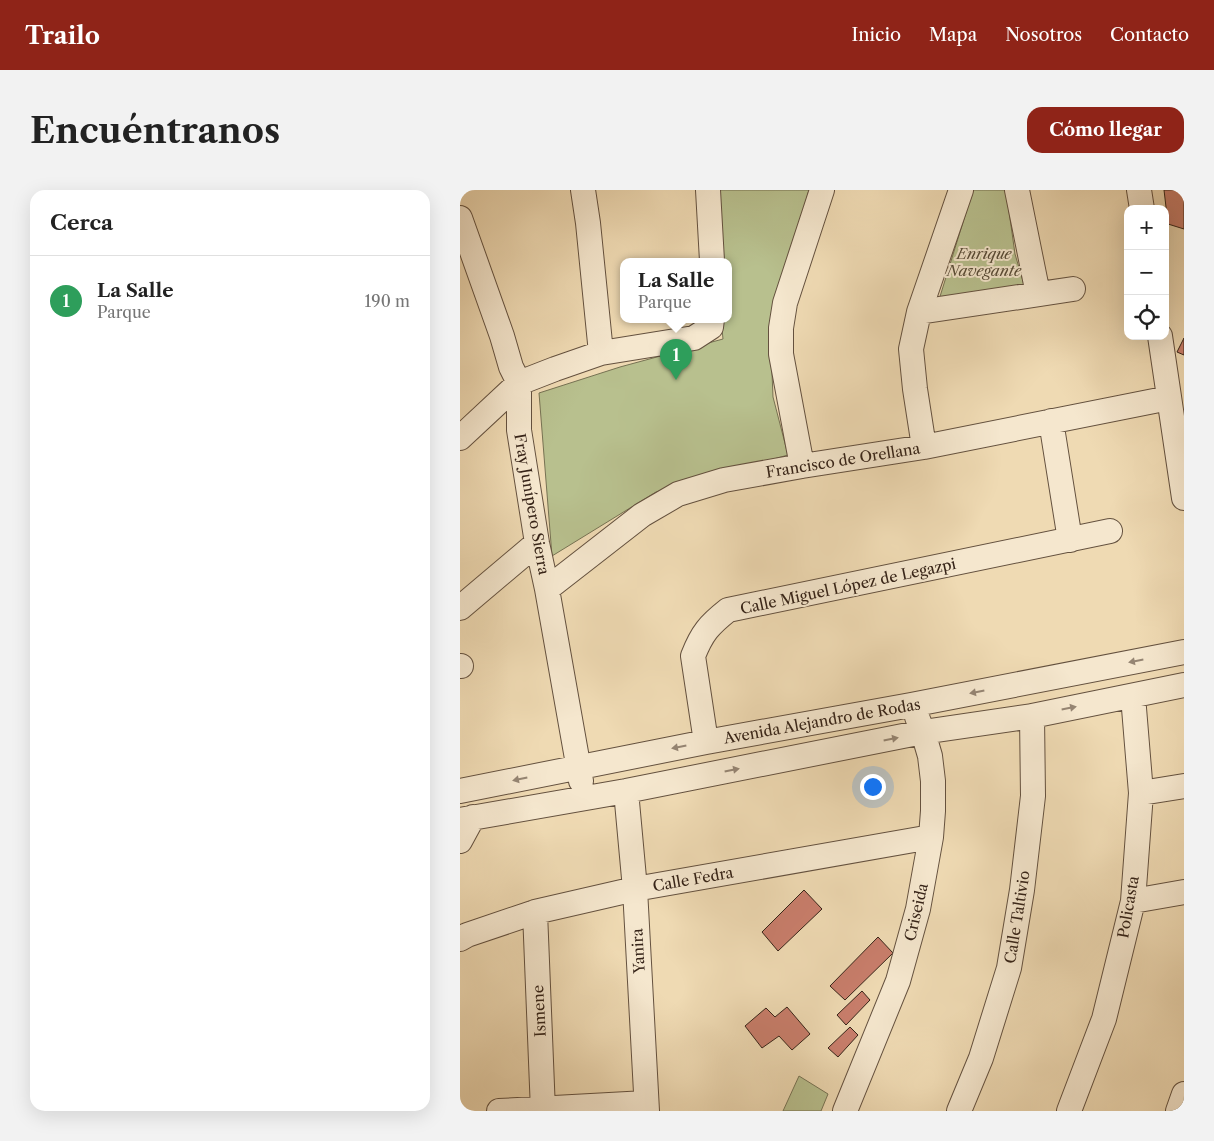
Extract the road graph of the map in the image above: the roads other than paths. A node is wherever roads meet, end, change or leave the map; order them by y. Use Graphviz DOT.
graph roads {
  1 [pos="583,190"];
  2 [pos="708,190"];
  3 [pos="822,190"];
  4 [pos="961,190"];
  5 [pos="1018,190"];
  6 [pos="1139,190"];
  7 [pos="1141,205"];
  8 [pos="460,218"];
  9 [pos="712,258"];
  10 [pos="1073,288"];
  11 [pos="1038,294"];
  12 [pos="919,312"];
  13 [pos="712,323"];
  14 [pos="1161,340"];
  15 [pos="601,353"];
  16 [pos="519,383"];
  17 [pos="1169,398"];
  18 [pos="1051,421"];
  19 [pos="460,438"];
  20 [pos="924,447"];
  21 [pos="802,466"];
  22 [pos="1184,498"];
  23 [pos="1110,531"];
  24 [pos="1070,540"];
  25 [pos="537,544"];
  26 [pos="547,589"];
  27 [pos="460,608"];
  28 [pos="1184,652"];
  29 [pos="1184,685"];
  30 [pos="1133,696"];
  31 [pos="911,705"];
  32 [pos="1032,716"];
  33 [pos="923,732"];
  34 [pos="706,742"];
  35 [pos="579,767"];
  36 [pos="1184,786"];
  37 [pos="626,790"];
  38 [pos="460,791"];
  39 [pos="1141,793"];
  40 [pos="585,798"];
  41 [pos="466,818"];
  42 [pos="931,837"];
  43 [pos="460,841"];
  44 [pos="635,889"];
  45 [pos="1184,892"];
  46 [pos="1133,901"];
  47 [pos="534,912"];
  48 [pos="460,939"];
  49 [pos="1184,1094"];
  50 [pos="647,1107"];
  51 [pos="543,1109"];
  52 [pos="499,1111"];
  53 [pos="845,1111"];
  54 [pos="959,1111"];
  55 [pos="1069,1111"];
  56 [pos="1178,1111"];
  1 -- 15 [label="street"];
  2 -- 9 [label="street"];
  3 -- 21 [label="street"];
  4 -- 12 [label="street"];
  5 -- 11 [label="street"];
  6 -- 7 [label="street"];
  8 -- 16 [label="street, Fray Junípero Sierra"];
  10 -- 11 [label="street"];
  11 -- 12 [label="street"];
  12 -- 20 [label="street"];
  13 -- 15 [label="street"];
  14 -- 17 [label="street"];
  15 -- 16 [label="street"];
  16 -- 19 [label="street"];
  16 -- 25 [label="street, Fray Junípero Sierra"];
  17 -- 18 [label="street, Francisco de Orellana"];
  17 -- 22 [label="street"];
  18 -- 20 [label="street, Francisco de Orellana"];
  18 -- 24 [label="street"];
  20 -- 21 [label="street, Francisco de Orellana"];
  21 -- 26 [label="street, Francisco de Orellana"];
  23 -- 24 [label="street, Calle Miguel López de Legazpi"];
  24 -- 34 [label="street, Calle Miguel López de Legazpi"];
  25 -- 26 [label="street, Fray Junípero Sierra"];
  25 -- 27 [label="street"];
  26 -- 35 [label="street, Fray Junípero Sierra"];
  28 -- 31 [label="street, Avenida Alejandro de Rodas, one-way"];
  29 -- 30 [label="street, Avenida Alejandro de Rodas"];
  32 -- 30 [label="street, Avenida Alejandro de Rodas, one-way"];
  30 -- 39 [label="street, Policasta"];
  31 -- 33 [label="street, Criseida"];
  31 -- 34 [label="street, Avenida Alejandro de Rodas"];
  32 -- 33 [label="street, Avenida Alejandro de Rodas"];
  32 -- 54 [label="street, Calle Taltivio"];
  37 -- 33 [label="street, Avenida Alejandro de Rodas, one-way"];
  33 -- 42 [label="street, Criseida"];
  34 -- 35 [label="street, Avenida Alejandro de Rodas, one-way"];
  35 -- 38 [label="street, Avenida Alejandro de Rodas, one-way"];
  35 -- 40 [label="street, Fray Junípero Sierra"];
  36 -- 39 [label="street"];
  37 -- 40 [label="street, Avenida Alejandro de Rodas"];
  37 -- 44 [label="street, Yanira"];
  39 -- 46 [label="street, Policasta"];
  40 -- 41 [label="street, Avenida Alejandro de Rodas"];
  41 -- 43 [label="street"];
  42 -- 44 [label="street, Calle Fedra"];
  42 -- 53 [label="street, Criseida"];
  44 -- 47 [label="street, Calle Fedra"];
  44 -- 50 [label="street, Yanira"];
  45 -- 46 [label="street"];
  46 -- 55 [label="street, Policasta"];
  47 -- 48 [label="street, Calle Fedra"];
  47 -- 51 [label="street, Ismene"];
  49 -- 56 [label="street"];
  50 -- 51 [label="street"];
  51 -- 52 [label="street"];
}
